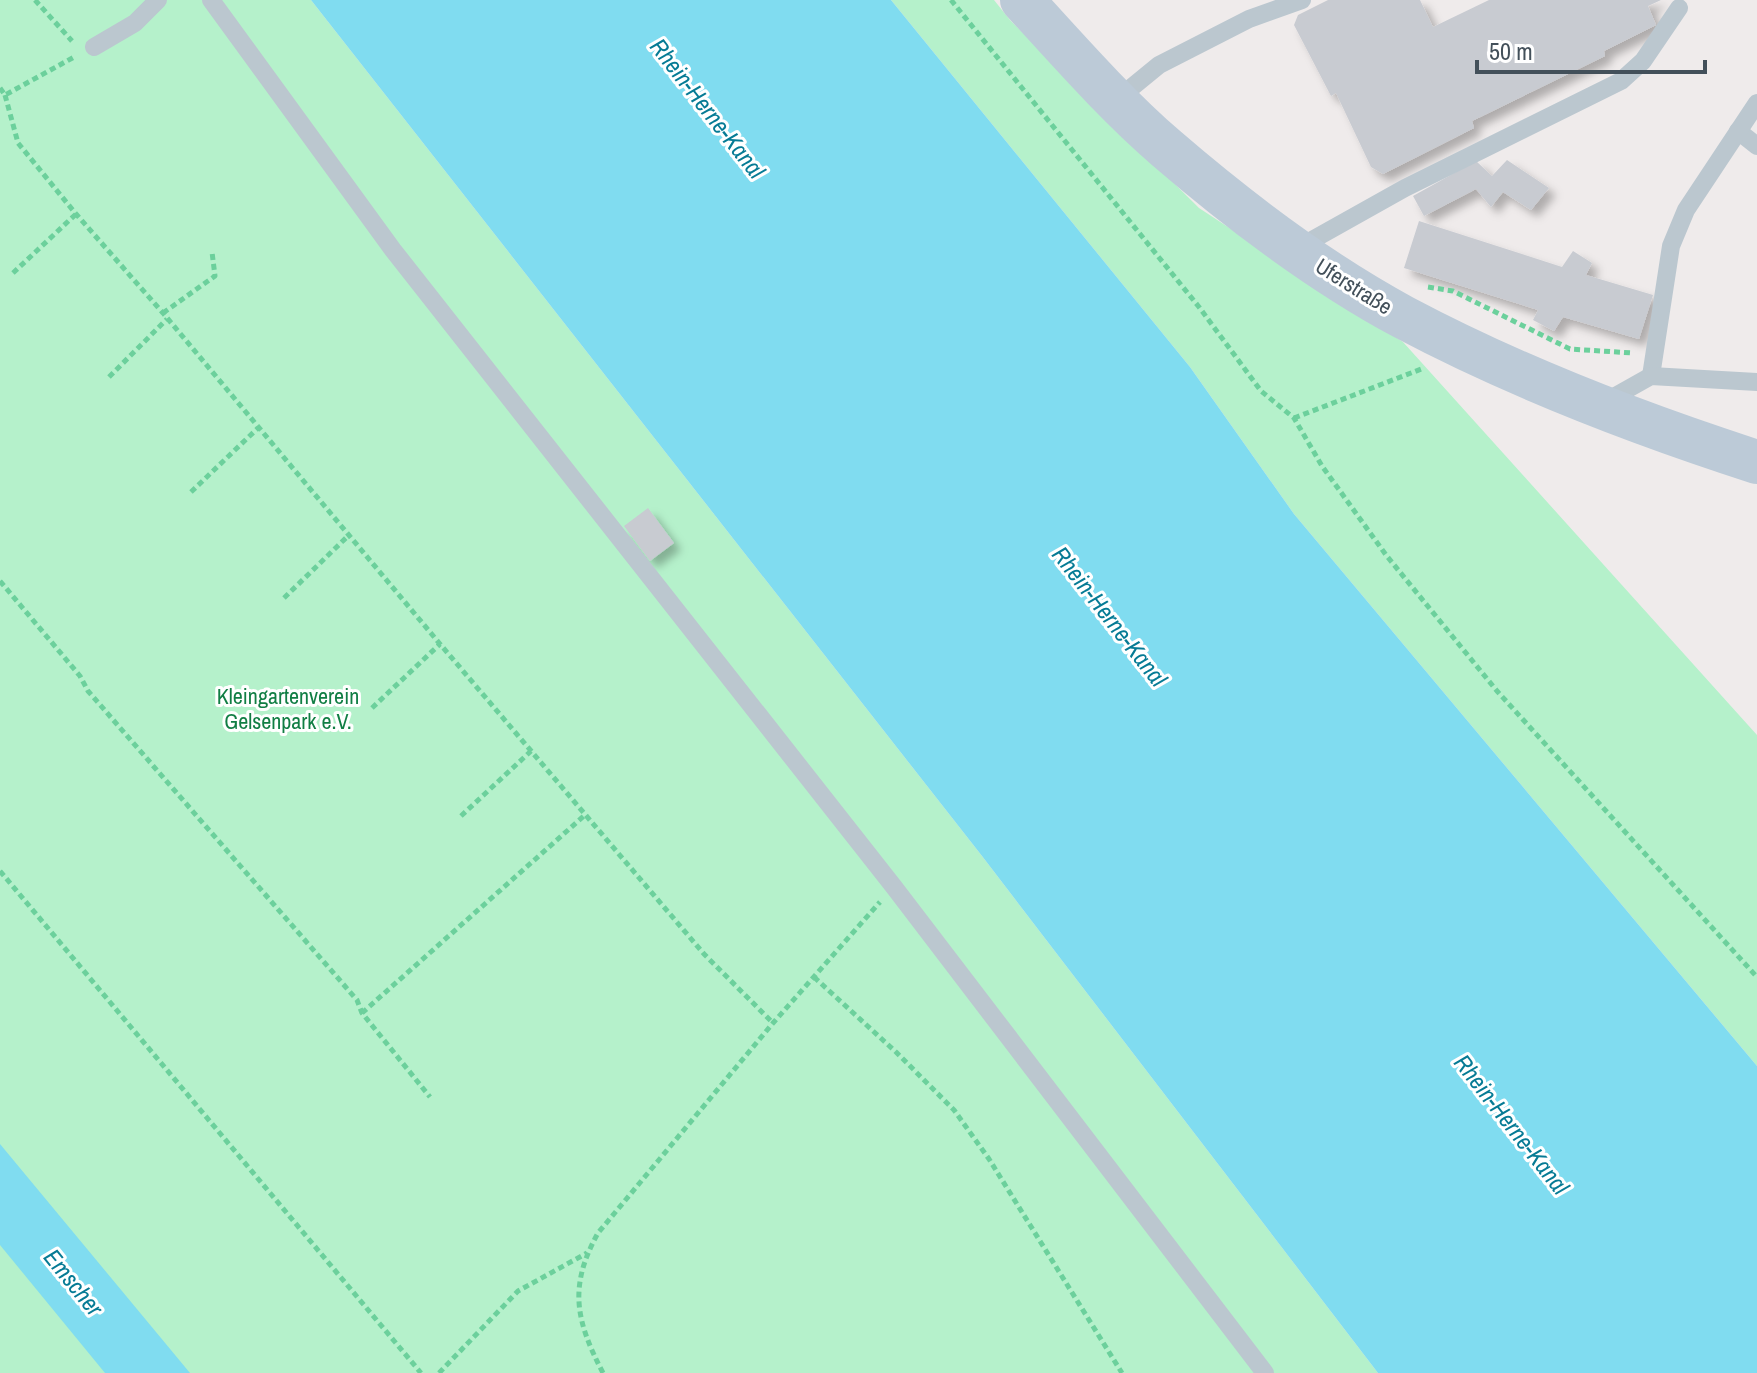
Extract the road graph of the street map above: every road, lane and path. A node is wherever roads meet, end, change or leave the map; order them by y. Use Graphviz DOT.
graph roads {
  1 [pos="35,0"];
  2 [pos="158,0"];
  3 [pos="211,0"];
  4 [pos="951,0"];
  5 [pos="1022,0"];
  6 [pos="1302,0"];
  7 [pos="1679,8"];
  8 [pos="89,50"];
  9 [pos="0,88"];
  10 [pos="5,95"];
  11 [pos="1115,101"];
  12 [pos="1757,103"];
  13 [pos="1738,131"];
  14 [pos="1757,146"];
  15 [pos="76,214"];
  16 [pos="1296,249"];
  17 [pos="212,252"];
  18 [pos="13,273"];
  19 [pos="165,316"];
  20 [pos="1470,351"];
  21 [pos="1651,376"];
  22 [pos="109,377"];
  23 [pos="1757,382"];
  24 [pos="1597,406"];
  25 [pos="1294,418"];
  26 [pos="258,428"];
  27 [pos="1757,462"];
  28 [pos="191,492"];
  29 [pos="349,535"];
  30 [pos="0,581"];
  31 [pos="284,598"];
  32 [pos="440,644"];
  33 [pos="372,708"];
  34 [pos="531,751"];
  35 [pos="585,815"];
  36 [pos="461,816"];
  37 [pos="0,871"];
  38 [pos="894,887"];
  39 [pos="814,977"];
  40 [pos="1757,977"];
  41 [pos="362,1013"];
  42 [pos="773,1023"];
  43 [pos="430,1097"];
  44 [pos="588,1252"];
  45 [pos="421,1373"];
  46 [pos="439,1373"];
  47 [pos="603,1373"];
  48 [pos="1122,1373"];
  49 [pos="1265,1373"];
  1 -- 8 [label="path"];
  2 -- 8 [label="lane"];
  3 -- 38 [label="lane"];
  4 -- 25 [label="path"];
  5 -- 11 [label="main road, Uferstraße"];
  6 -- 11 [label="lane"];
  7 -- 16 [label="lane"];
  8 -- 10 [label="path"];
  9 -- 10 [label="path"];
  10 -- 15 [label="path"];
  11 -- 16 [label="main road, Uferstraße"];
  12 -- 13 [label="lane"];
  13 -- 14 [label="lane"];
  13 -- 21 [label="lane"];
  15 -- 18 [label="path"];
  15 -- 19 [label="path"];
  16 -- 20 [label="main road, Uferstraße"];
  17 -- 19 [label="path"];
  19 -- 22 [label="path"];
  19 -- 26 [label="path"];
  20 -- 24 [label="main road, Uferstraße"];
  20 -- 25 [label="path"];
  21 -- 23 [label="lane"];
  21 -- 24 [label="lane"];
  24 -- 27 [label="main road, Uferstraße"];
  25 -- 40 [label="path"];
  26 -- 28 [label="path"];
  26 -- 29 [label="path"];
  29 -- 31 [label="path"];
  29 -- 32 [label="path"];
  30 -- 41 [label="path"];
  32 -- 33 [label="path"];
  32 -- 34 [label="path"];
  34 -- 35 [label="path"];
  34 -- 36 [label="path"];
  35 -- 41 [label="path"];
  35 -- 42 [label="path"];
  37 -- 45 [label="path"];
  38 -- 39 [label="path"];
  38 -- 49 [label="lane"];
  39 -- 42 [label="path"];
  39 -- 48 [label="path"];
  41 -- 43 [label="path"];
  42 -- 44 [label="path"];
  44 -- 46 [label="path"];
  44 -- 47 [label="path"];
}
